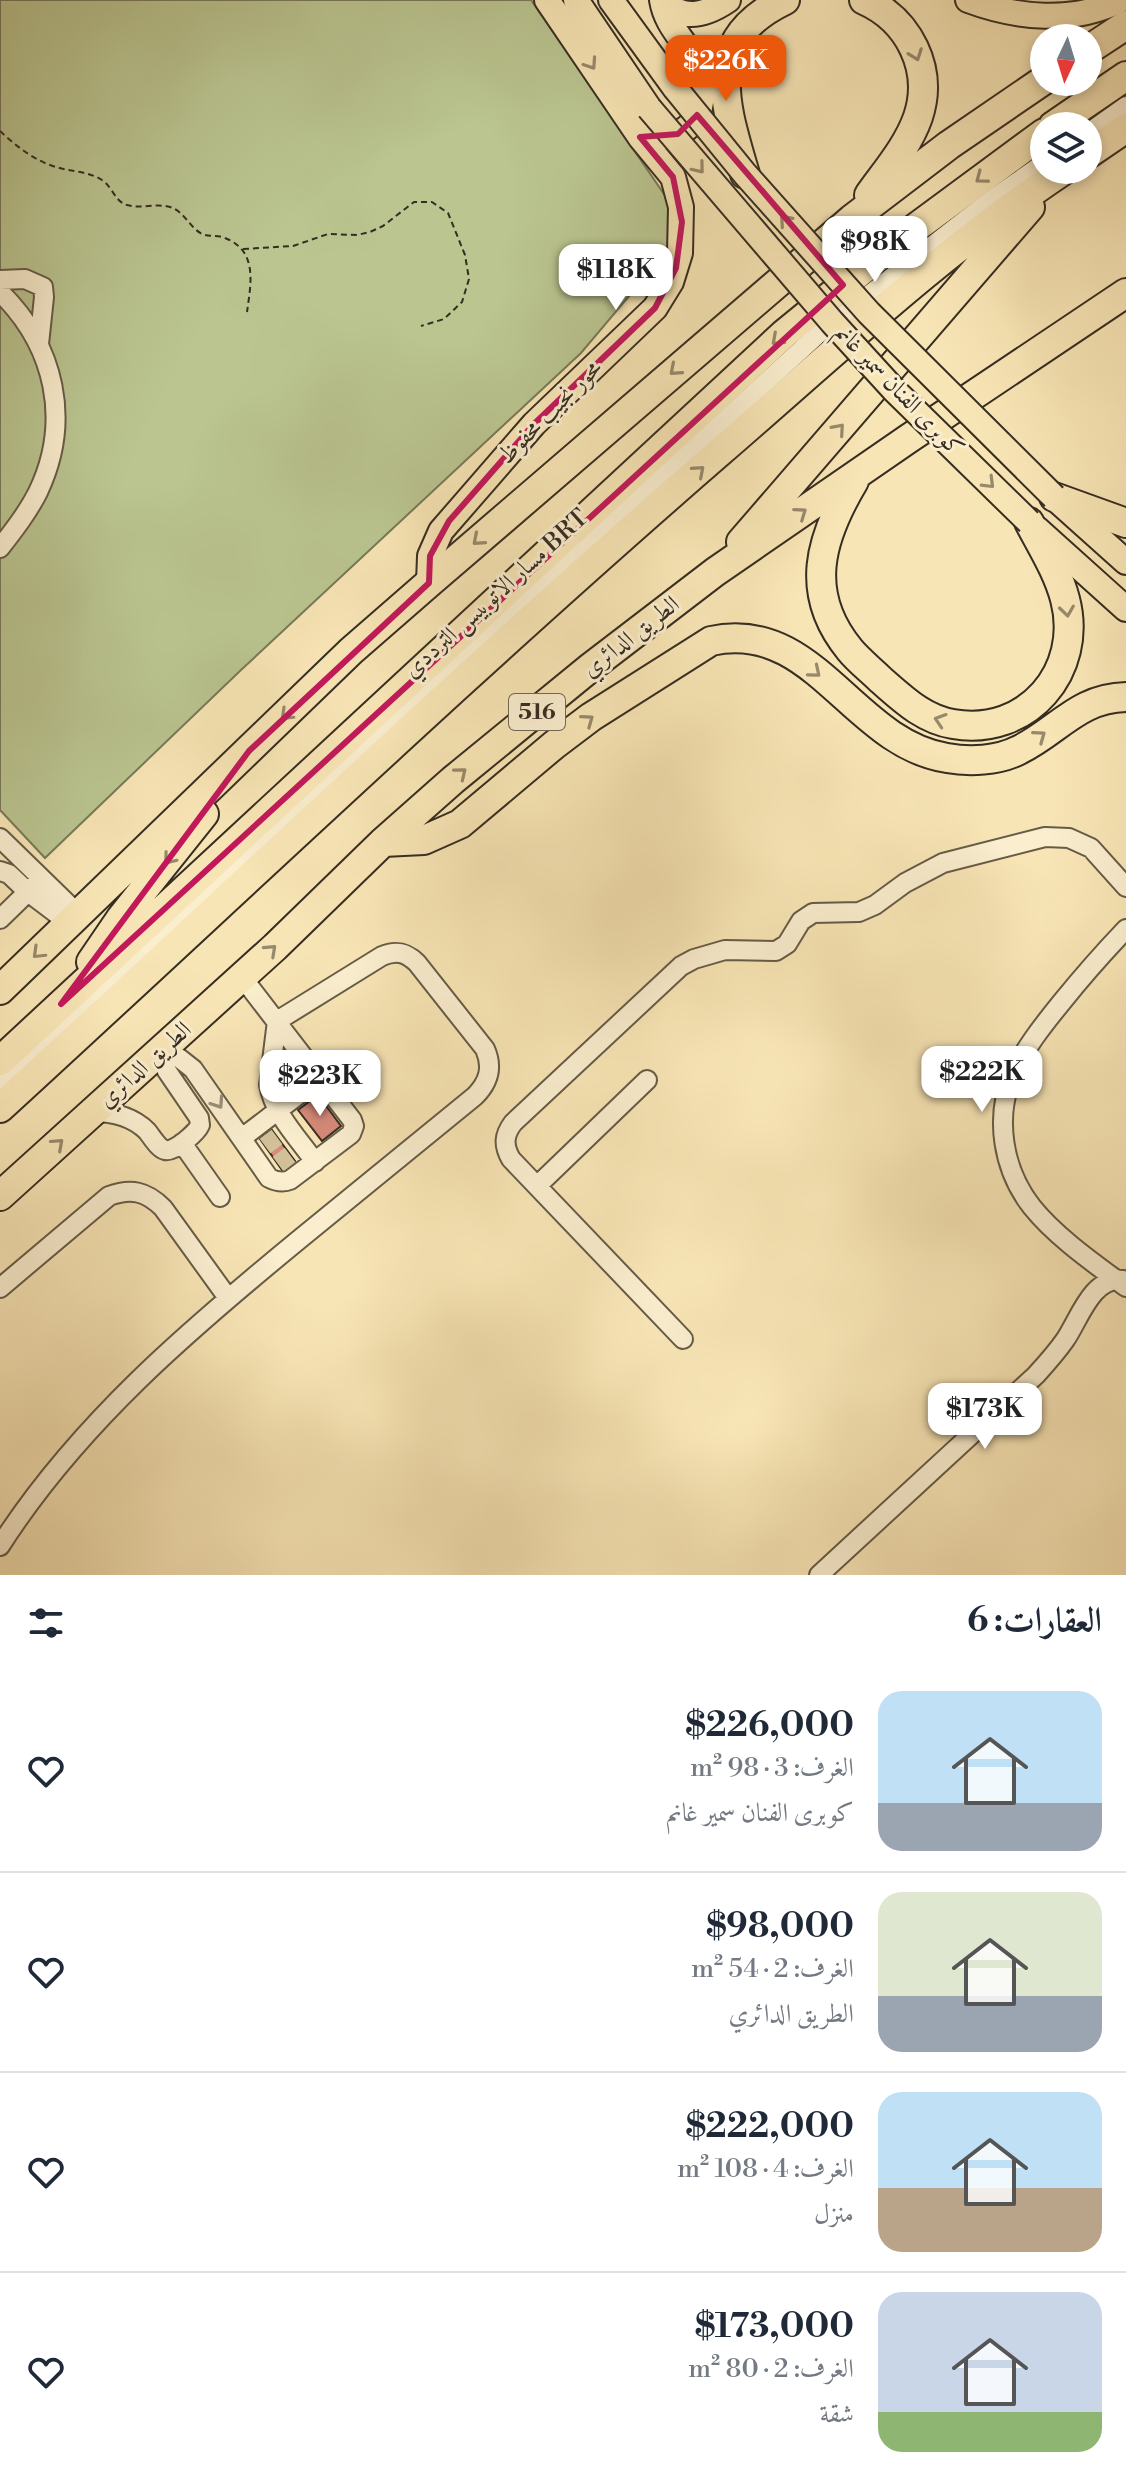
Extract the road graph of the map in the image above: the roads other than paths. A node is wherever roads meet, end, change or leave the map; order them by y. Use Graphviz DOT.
graph roads {
  1 [pos="547,0"];
  2 [pos="576,0"];
  3 [pos="611,0"];
  4 [pos="662,0"];
  5 [pos="728,0"];
  6 [pos="785,0"];
  7 [pos="864,0"];
  8 [pos="968,0"];
  9 [pos="1120,0"];
  10 [pos="1126,25"];
  11 [pos="1102,41"];
  12 [pos="1126,76"];
  13 [pos="1030,90"];
  14 [pos="1126,106"];
  15 [pos="1073,112"];
  16 [pos="1102,123"];
  17 [pos="1126,128"];
  18 [pos="640,137"];
  19 [pos="1030,143"];
  20 [pos="1102,144"];
  21 [pos="745,174"];
  22 [pos="1030,182"];
  23 [pos="1035,184"];
  24 [pos="1043,184"];
  25 [pos="852,219"];
  26 [pos="0,280"];
  27 [pos="0,292"];
  28 [pos="1126,293"];
  29 [pos="1126,312"];
  30 [pos="1092,316"];
  31 [pos="39,344"];
  32 [pos="858,473"];
  33 [pos="1054,497"];
  34 [pos="1029,522"];
  35 [pos="1126,523"];
  36 [pos="0,548"];
  37 [pos="1126,562"];
  38 [pos="715,572"];
  39 [pos="429,583"];
  40 [pos="1126,609"];
  41 [pos="1126,697"];
  42 [pos="249,751"];
  43 [pos="0,838"];
  44 [pos="383,842"];
  45 [pos="0,871"];
  46 [pos="42,879"];
  47 [pos="1126,887"];
  48 [pos="28,892"];
  49 [pos="74,918"];
  50 [pos="0,919"];
  51 [pos="1126,929"];
  52 [pos="242,977"];
  53 [pos="3,981"];
  54 [pos="61,1004"];
  55 [pos="277,1021"];
  56 [pos="161,1052"];
  57 [pos="0,1061"];
  58 [pos="320,1078"];
  59 [pos="647,1080"];
  60 [pos="0,1083"];
  61 [pos="0,1108"];
  62 [pos="278,1111"];
  63 [pos="93,1112"];
  64 [pos="242,1138"];
  65 [pos="182,1143"];
  66 [pos="278,1150"];
  67 [pos="315,1162"];
  68 [pos="537,1186"];
  69 [pos="0,1196"];
  70 [pos="220,1197"];
  71 [pos="1123,1282"];
  72 [pos="0,1288"];
  73 [pos="228,1298"];
  74 [pos="683,1339"];
  75 [pos="0,1546"];
  76 [pos="819,1575"];
  1 -- 18 [label="main road, محور نجيب محفوظ, one-way"];
  2 -- 34 [label="main road, كوبرى الفنان سمير غانم, one-way, bridge"];
  3 -- 21 [label="main road, كوبرى الفنان سمير غانم, bridge"];
  4 -- 5 [label="main road"];
  4 -- 18 [label="main road"];
  6 -- 21 [label="highway"];
  7 -- 25 [label="highway, one-way"];
  8 -- 9 [label="main road"];
  10 -- 11 [label="highway"];
  12 -- 15 [label="highway"];
  13 -- 25 [label="highway"];
  14 -- 16 [label="street"];
  17 -- 20 [label="highway"];
  18 -- 39 [label="main road, محور نجيب محفوظ"];
  19 -- 54 [label="highway, one-way"];
  33 -- 21 [label="main road, كوبرى الفنان سمير غانم, one-way, bridge"];
  22 -- 60 [label="street, مسار الاتوبيس الترددي BRT"];
  61 -- 23 [label="highway, one-way"];
  38 -- 24 [label="highway, one-way"];
  25 -- 39 [label="highway, one-way"];
  26 -- 31 [label="street"];
  27 -- 31 [label="street"];
  28 -- 30 [label="highway, الطريق الدائري / 516"];
  29 -- 30 [label="highway"];
  30 -- 32 [label="highway, الطريق الدائري / 516"];
  31 -- 36 [label="street"];
  34 -- 32 [label="highway, one-way"];
  38 -- 32 [label="highway, الطريق الدائري / 516, one-way"];
  33 -- 35 [label="highway"];
  33 -- 37 [label="main road, كوبرى الفنان سمير غانم"];
  34 -- 40 [label="main road, كوبرى الفنان سمير غانم"];
  44 -- 38 [label="highway, الطريق الدائري / 516, one-way"];
  39 -- 42 [label="highway, one-way"];
  44 -- 41 [label="highway, one-way"];
  42 -- 49 [label="highway"];
  42 -- 54 [label="highway, one-way"];
  43 -- 46 [label="street"];
  52 -- 44 [label="highway, الطريق الدائري / 516, one-way"];
  45 -- 48 [label="street"];
  46 -- 48 [label="street"];
  46 -- 49 [label="street"];
  47 -- 68 [label="street"];
  48 -- 49 [label="street"];
  48 -- 50 [label="street"];
  49 -- 53 [label="highway, one-way"];
  51 -- 71 [label="street"];
  52 -- 55 [label="street"];
  52 -- 56 [label="highway, الطريق الدائري / 516"];
  54 -- 57 [label="highway"];
  55 -- 58 [label="street"];
  55 -- 62 [label="street"];
  55 -- 73 [label="street"];
  56 -- 63 [label="highway, الطريق الدائري / 516"];
  56 -- 64 [label="street, one-way"];
  56 -- 65 [label="street"];
  58 -- 62 [label="street"];
  58 -- 67 [label="street"];
  59 -- 68 [label="street"];
  62 -- 64 [label="street"];
  62 -- 66 [label="street"];
  63 -- 65 [label="street"];
  69 -- 63 [label="highway, الطريق الدائري / 516, one-way"];
  64 -- 66 [label="street"];
  65 -- 70 [label="street"];
  66 -- 67 [label="street"];
  66 -- 67 [label="street"];
  68 -- 74 [label="street"];
  71 -- 76 [label="street"];
  72 -- 73 [label="street"];
  73 -- 75 [label="street"];
}
